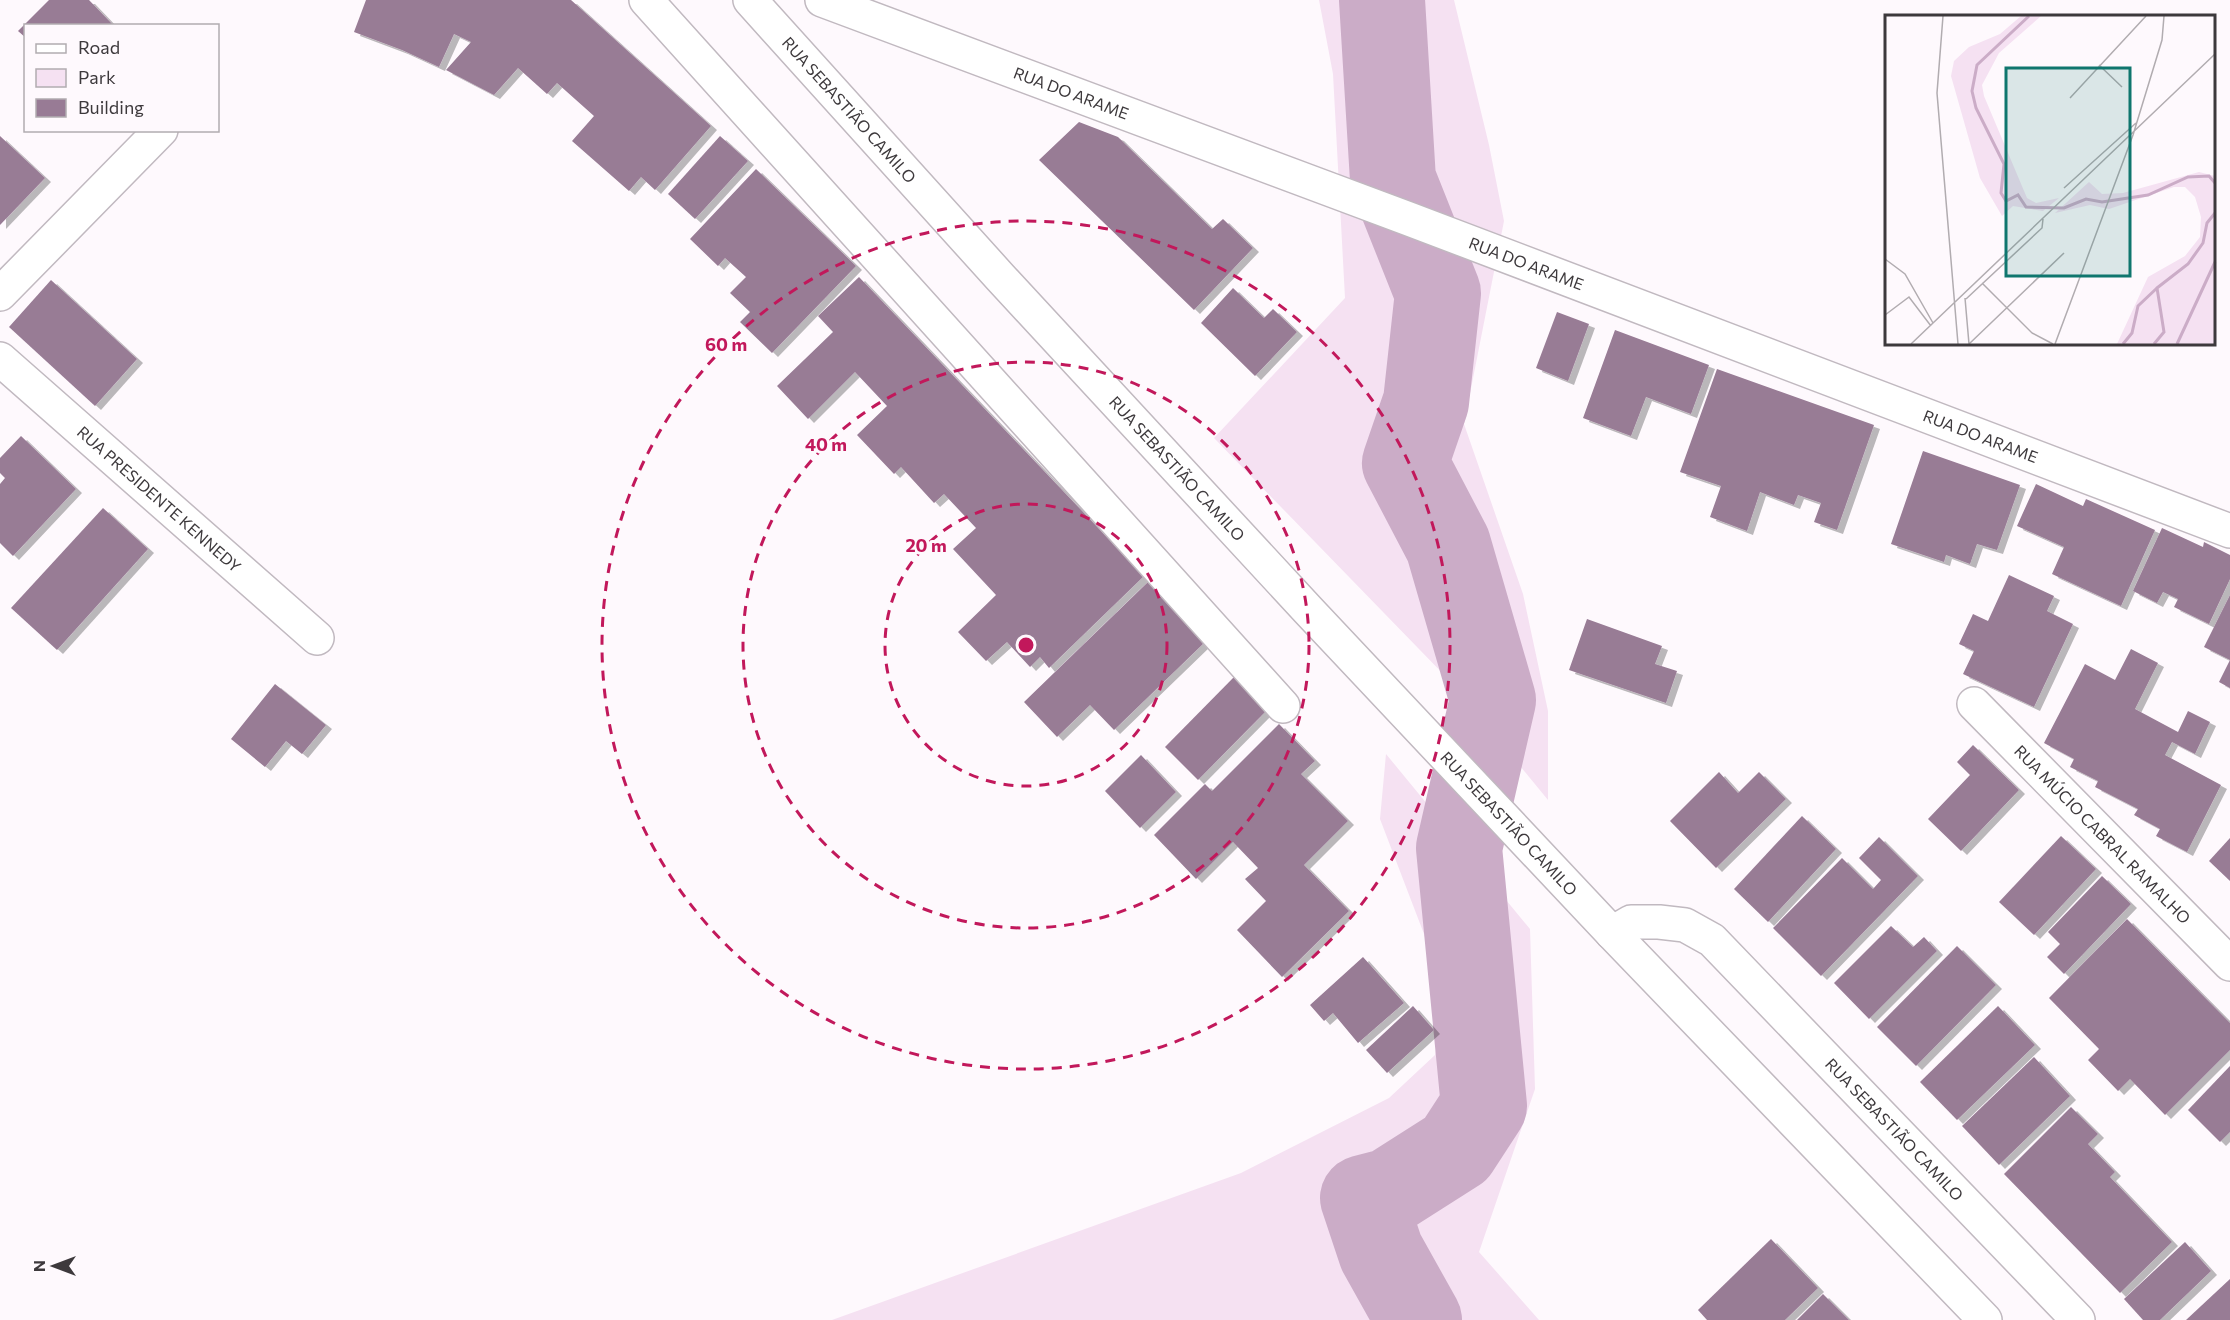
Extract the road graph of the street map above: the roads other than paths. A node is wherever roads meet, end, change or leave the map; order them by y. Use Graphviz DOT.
graph roads {
  1 [pos="646,0"];
  2 [pos="750,0"];
  3 [pos="822,0"];
  4 [pos="159,132"];
  5 [pos="0,294"];
  6 [pos="0,359"];
  7 [pos="2230,531"];
  8 [pos="317,638"];
  9 [pos="1974,704"];
  10 [pos="1283,706"];
  11 [pos="1612,933"];
  12 [pos="2230,964"];
  13 [pos="1985,1320"];
  14 [pos="2078,1320"];
  1 -- 10 [label="street"];
  2 -- 11 [label="street, RUA SEBASTIÃO CAMILO"];
  3 -- 7 [label="street, RUA DO ARAME"];
  4 -- 5 [label="street"];
  6 -- 8 [label="street, RUA PRESIDENTE KENNEDY"];
  9 -- 12 [label="street, RUA MÚCIO CABRAL RAMALHO"];
  11 -- 13 [label="street, RUA SEBASTIÃO CAMILO"];
  11 -- 14 [label="street, RUA SEBASTIÃO CAMILO"];
}
